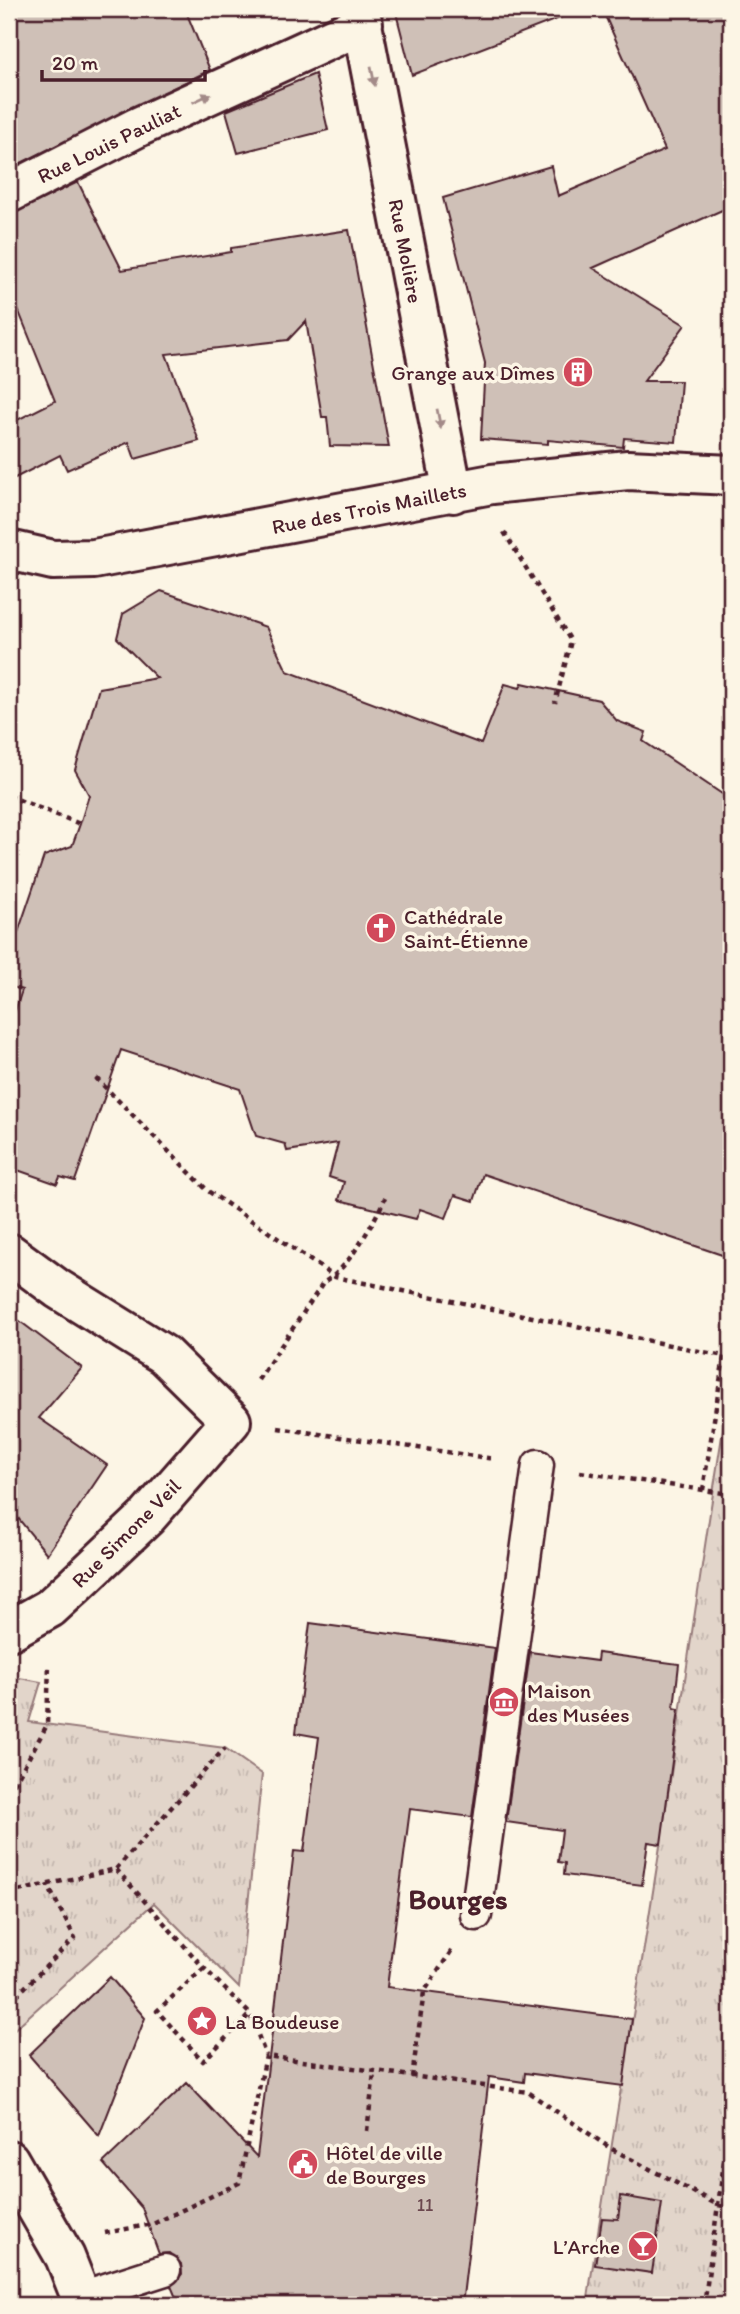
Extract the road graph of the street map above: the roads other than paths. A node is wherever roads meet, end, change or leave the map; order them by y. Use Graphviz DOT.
graph roads {
  1 [pos="361,16"];
  2 [pos="9,193"];
  3 [pos="731,475"];
  4 [pos="453,493"];
  5 [pos="9,550"];
  6 [pos="9,1253"];
  7 [pos="538,1465"];
  8 [pos="9,1631"];
  9 [pos="476,1915"];
  10 [pos="9,2160"];
  11 [pos="165,2270"];
  12 [pos="80,2303"];
  2 -- 1 [label="street, Rue Louis Pauliat, one-way"];
  1 -- 4 [label="street, Rue Molière, one-way"];
  3 -- 4 [label="street, Rue des Trois Maillets"];
  4 -- 5 [label="street, Rue des Trois Maillets"];
  6 -- 8 [label="street, Rue Simone Veil"];
  7 -- 9 [label="lane"];
  10 -- 12 [label="street"];
  11 -- 12 [label="lane"];
}
